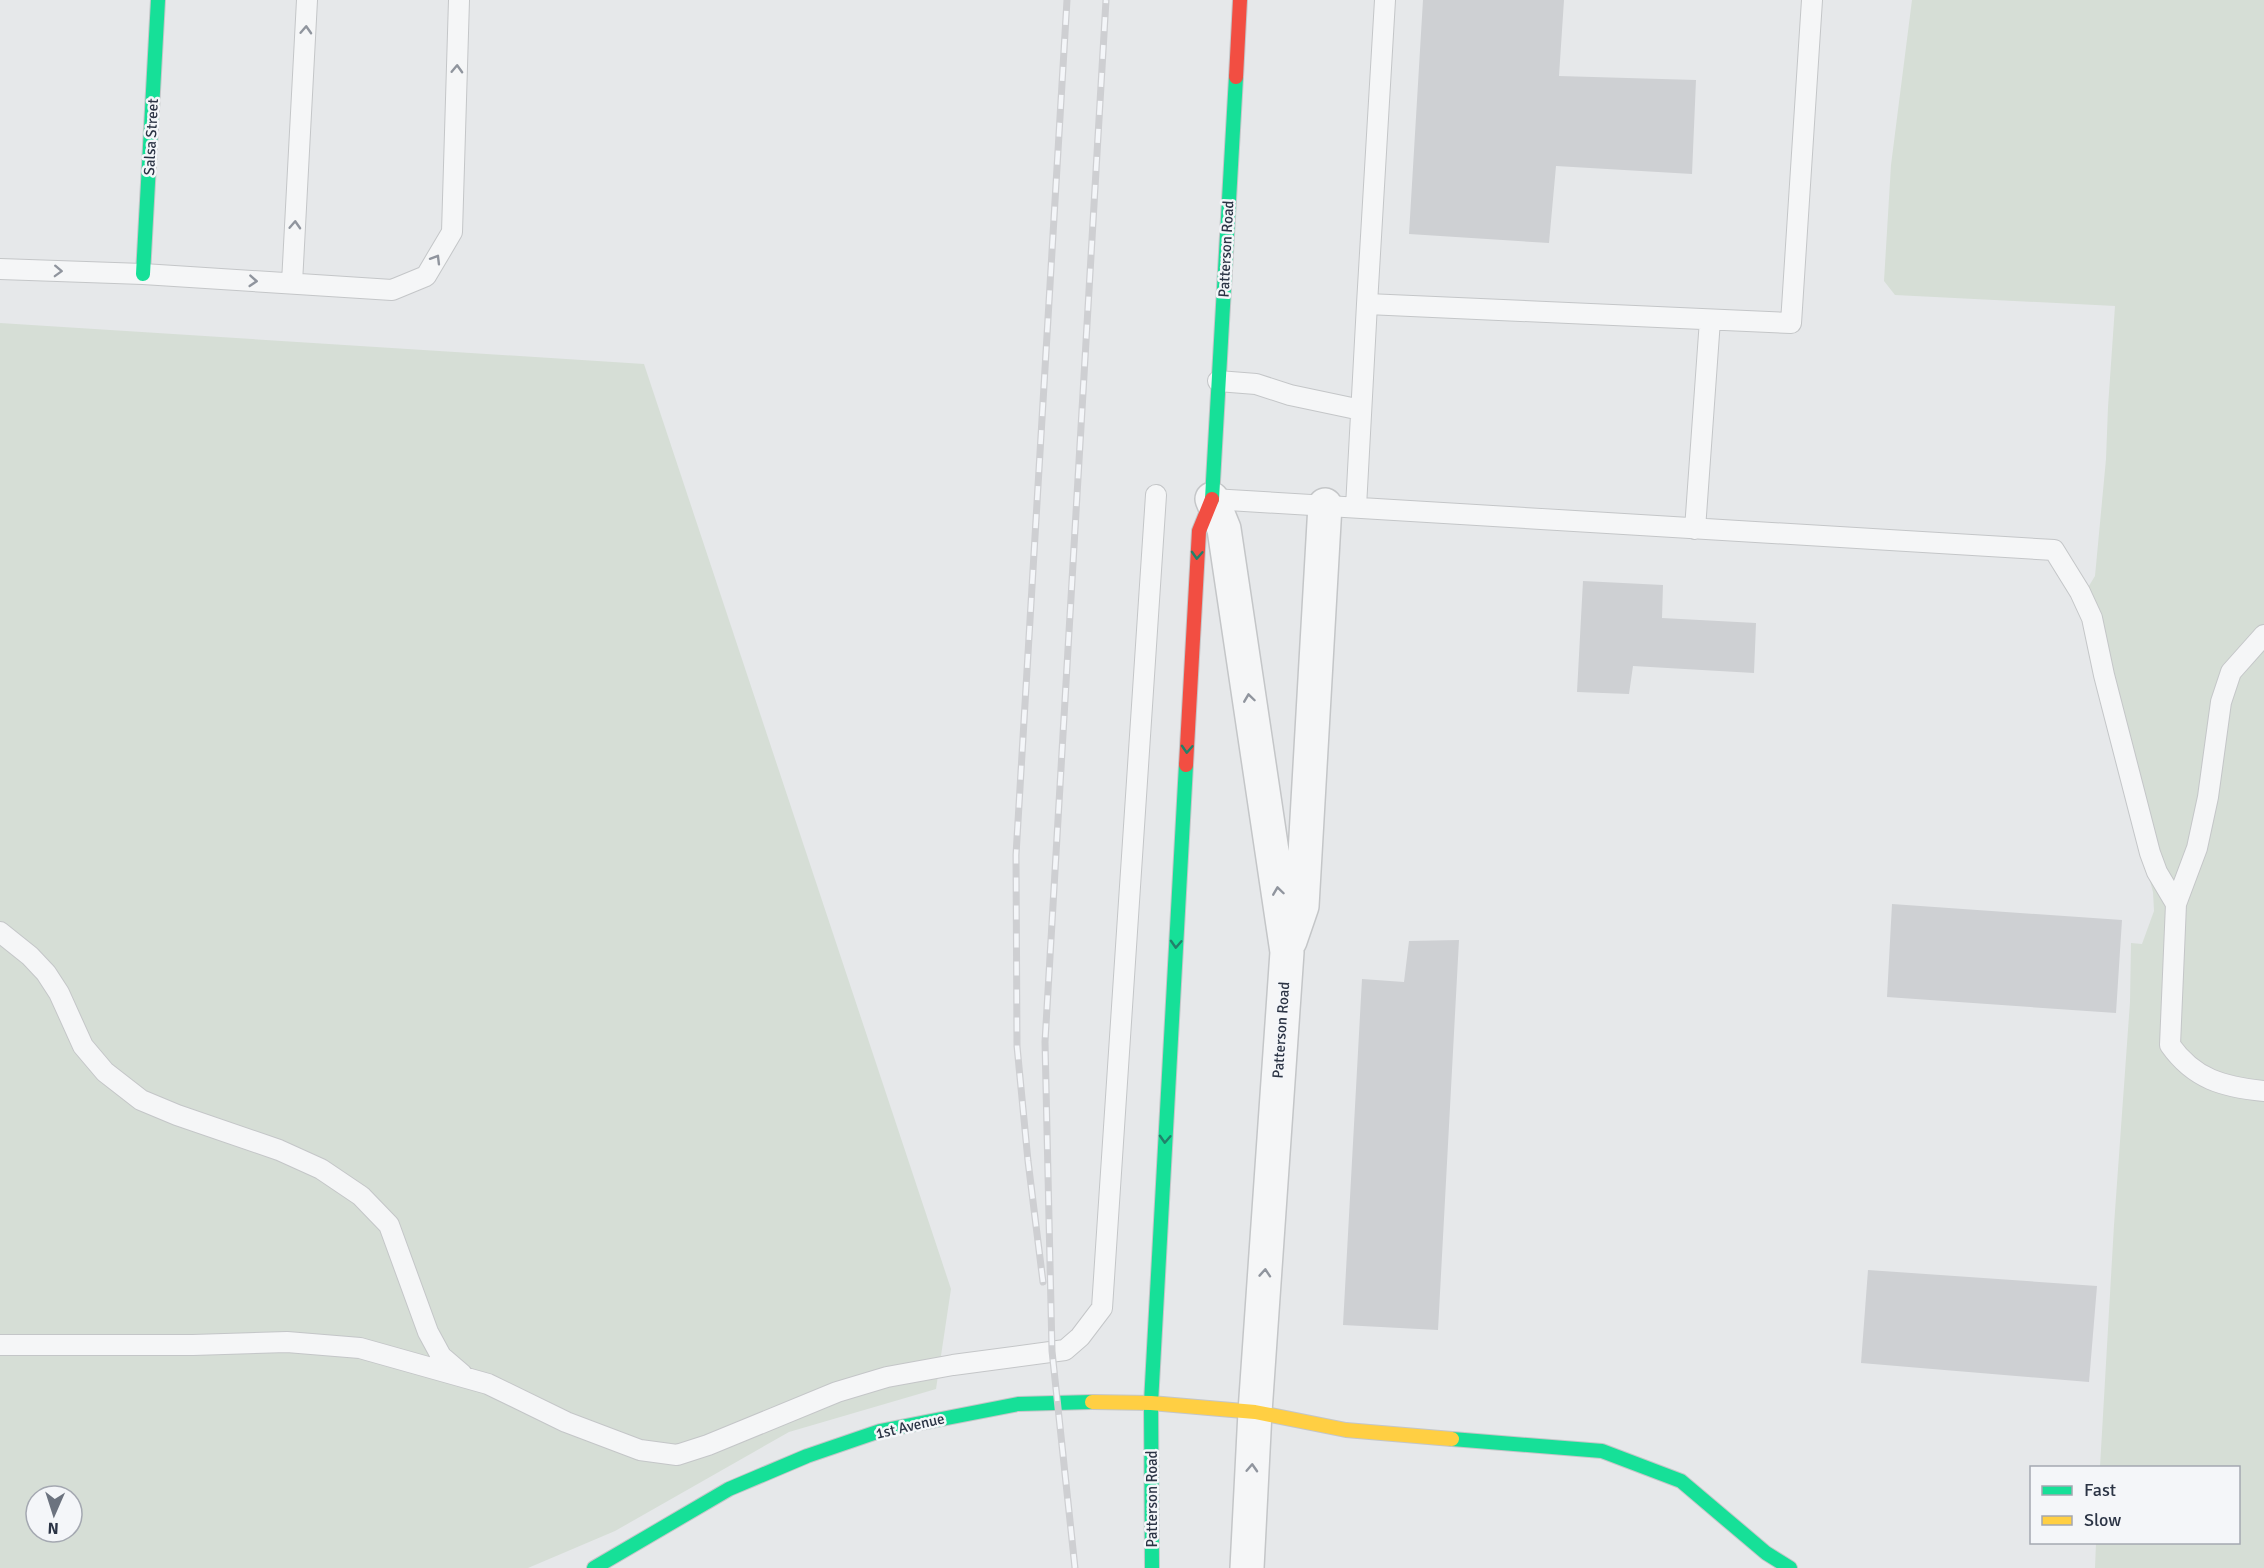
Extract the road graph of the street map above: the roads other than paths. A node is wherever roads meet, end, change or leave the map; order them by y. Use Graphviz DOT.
graph roads {
  1 [pos="158,0"];
  2 [pos="307,0"];
  3 [pos="459,0"];
  4 [pos="1240,0"];
  5 [pos="1385,0"];
  6 [pos="1812,0"];
  7 [pos="0,269"];
  8 [pos="143,274"];
  9 [pos="292,283"];
  10 [pos="1367,304"];
  11 [pos="1710,320"];
  12 [pos="1218,381"];
  13 [pos="1361,410"];
  14 [pos="1156,495"];
  15 [pos="1212,499"];
  16 [pos="1340,506"];
  17 [pos="1695,529"];
  18 [pos="2264,634"];
  19 [pos="2176,904"];
  20 [pos="0,932"];
  21 [pos="0,942"];
  22 [pos="1287,952"];
  23 [pos="30,956"];
  24 [pos="2264,1091"];
  25 [pos="0,1345"];
  26 [pos="466,1378"];
  27 [pos="1151,1403"];
  28 [pos="1255,1412"];
  29 [pos="594,1568"];
  30 [pos="1152,1568"];
  31 [pos="1247,1568"];
  32 [pos="1790,1568"];
  1 -- 8 [label="street, Salsa Street"];
  9 -- 2 [label="lane, one-way"];
  9 -- 3 [label="lane, one-way"];
  4 -- 12 [label="street, Patterson Road"];
  5 -- 10 [label="lane"];
  6 -- 11 [label="lane"];
  7 -- 8 [label="lane, one-way"];
  8 -- 9 [label="lane, one-way"];
  10 -- 11 [label="lane"];
  10 -- 13 [label="lane"];
  11 -- 17 [label="lane"];
  12 -- 13 [label="lane"];
  12 -- 15 [label="street, Patterson Road"];
  13 -- 16 [label="lane"];
  14 -- 26 [label="lane"];
  15 -- 16 [label="lane"];
  22 -- 15 [label="street, Patterson Road, one-way"];
  15 -- 27 [label="street, Patterson Road, one-way"];
  16 -- 17 [label="lane"];
  16 -- 22 [label="street"];
  17 -- 19 [label="lane"];
  18 -- 19 [label="lane"];
  19 -- 24 [label="lane"];
  20 -- 23 [label="lane"];
  21 -- 23 [label="lane"];
  28 -- 22 [label="street, Patterson Road, one-way"];
  23 -- 26 [label="lane"];
  25 -- 26 [label="lane"];
  27 -- 28 [label="street, 1st Avenue"];
  27 -- 29 [label="street, 1st Avenue"];
  27 -- 30 [label="street, Patterson Road"];
  31 -- 28 [label="street, Patterson Road, one-way"];
  28 -- 32 [label="street, 1st Avenue"];
}
